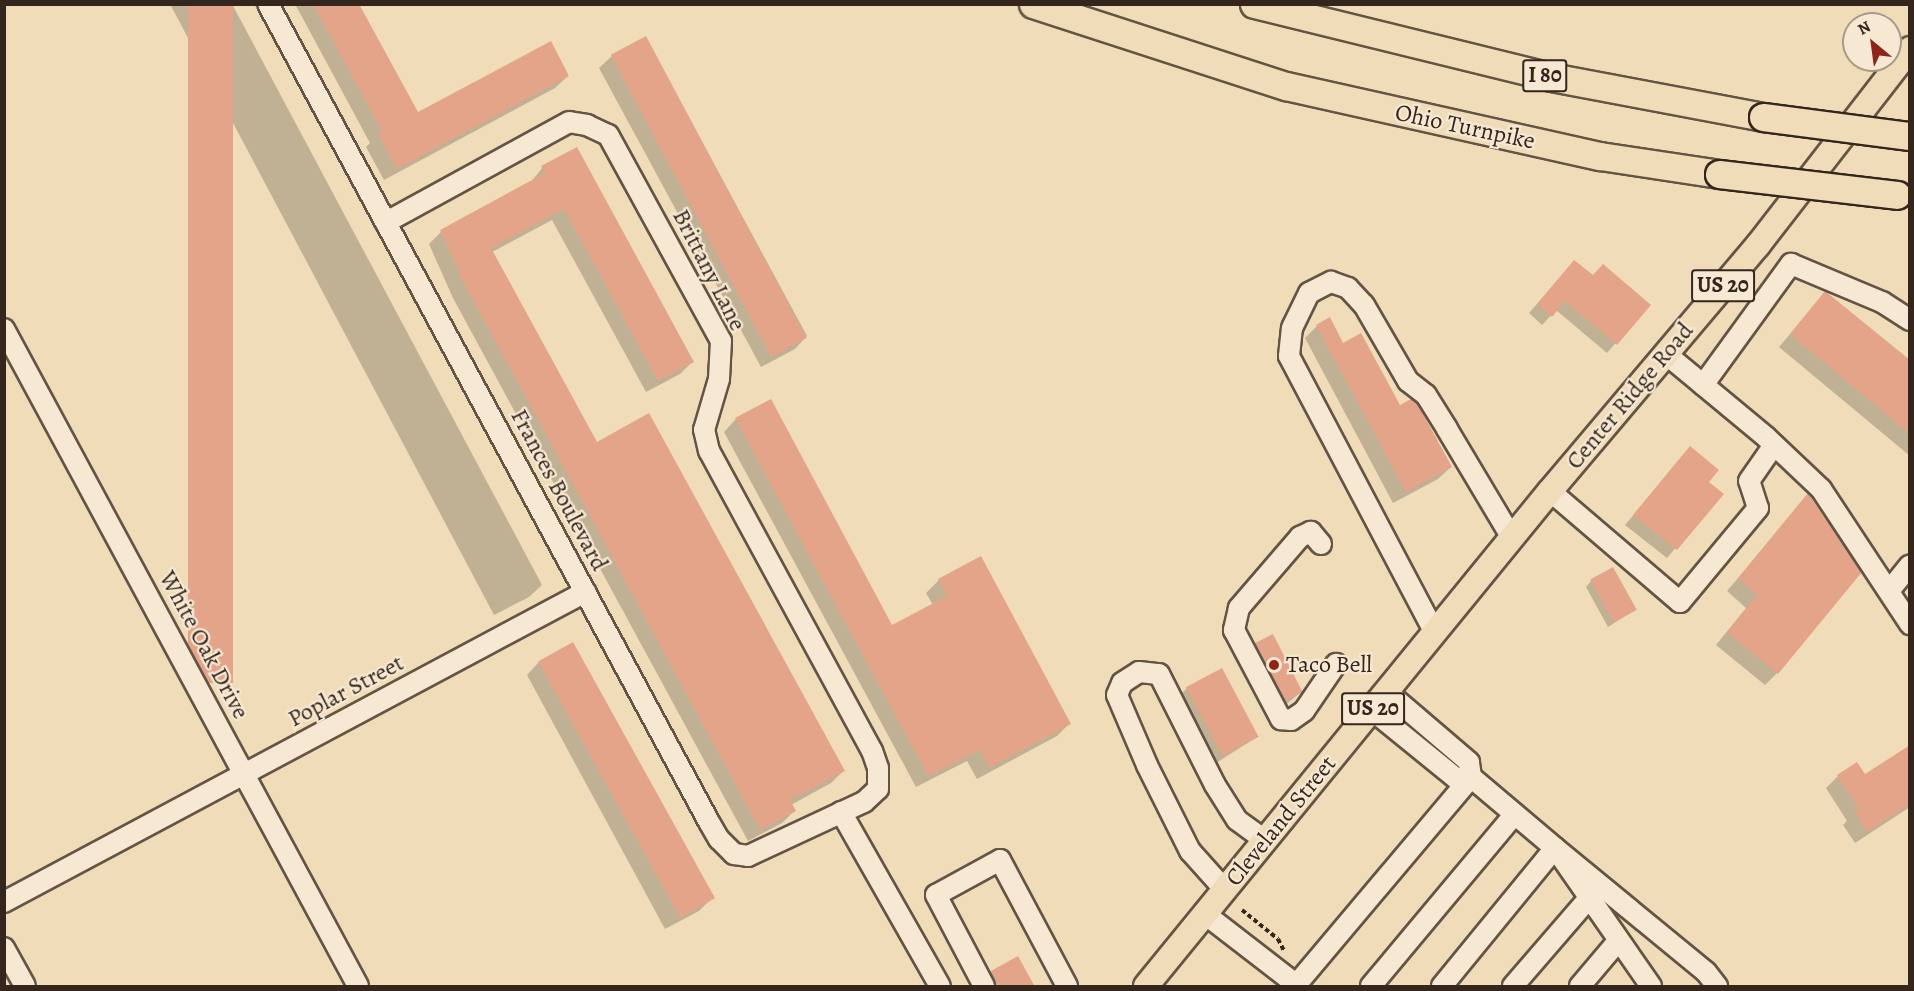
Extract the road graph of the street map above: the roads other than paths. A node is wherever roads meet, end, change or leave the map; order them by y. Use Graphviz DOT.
graph roads {
  1 [pos="268,4"];
  2 [pos="1033,4"];
  3 [pos="1254,4"];
  4 [pos="1910,48"];
  5 [pos="1910,136"];
  6 [pos="1903,196"];
  7 [pos="386,222"];
  8 [pos="1910,320"];
  9 [pos="4,329"];
  10 [pos="1666,354"];
  11 [pos="1703,385"];
  12 [pos="1774,445"];
  13 [pos="1550,491"];
  14 [pos="1530,517"];
  15 [pos="1512,538"];
  16 [pos="1321,544"];
  17 [pos="1910,565"];
  18 [pos="1890,591"];
  19 [pos="585,592"];
  20 [pos="1910,624"];
  21 [pos="1435,633"];
  22 [pos="1336,664"];
  23 [pos="1379,701"];
  24 [pos="244,774"];
  25 [pos="1471,777"];
  26 [pos="878,789"];
  27 [pos="841,812"];
  28 [pos="1515,814"];
  29 [pos="1266,841"];
  30 [pos="1555,848"];
  31 [pos="1225,890"];
  32 [pos="1588,898"];
  33 [pos="4,902"];
  34 [pos="1205,914"];
  35 [pos="1618,941"];
  36 [pos="4,948"];
  37 [pos="1645,984"];
  38 [pos="1297,986"];
  39 [pos="25,987"];
  40 [pos="358,987"];
  41 [pos="940,987"];
  42 [pos="984,987"];
  43 [pos="1067,987"];
  44 [pos="1146,987"];
  45 [pos="1371,987"];
  46 [pos="1442,987"];
  47 [pos="1514,987"];
  48 [pos="1580,987"];
  49 [pos="1717,987"];
  1 -- 7 [label="street, Frances Boulevard"];
  2 -- 6 [label="highway, Ohio Turnpike, bridge"];
  3 -- 5 [label="highway, I 80, bridge"];
  4 -- 10 [label="main road, Center Ridge Road / US 20"];
  7 -- 19 [label="street, Frances Boulevard"];
  7 -- 26 [label="street, Brittany Lane"];
  8 -- 11 [label="street"];
  9 -- 24 [label="street, White Oak Drive"];
  10 -- 11 [label="street"];
  10 -- 13 [label="main road, Center Ridge Road / US 20"];
  11 -- 12 [label="street"];
  12 -- 13 [label="street"];
  12 -- 18 [label="street"];
  13 -- 14 [label="main road, Center Ridge Road / US 20"];
  14 -- 15 [label="main road, Cleveland Street / US 20"];
  15 -- 21 [label="main road, Cleveland Street / US 20"];
  15 -- 21 [label="street"];
  16 -- 22 [label="street"];
  17 -- 18 [label="street"];
  18 -- 20 [label="street"];
  19 -- 24 [label="street, Poplar Street"];
  19 -- 27 [label="street, Frances Boulevard"];
  21 -- 23 [label="main road, Cleveland Street / US 20"];
  23 -- 25 [label="street"];
  23 -- 29 [label="main road, Cleveland Street / US 20"];
  24 -- 33 [label="street, Poplar Street"];
  24 -- 40 [label="street, White Oak Drive"];
  25 -- 28 [label="street"];
  25 -- 38 [label="street"];
  26 -- 27 [label="street, Frances Boulevard"];
  27 -- 41 [label="street"];
  28 -- 30 [label="street"];
  28 -- 45 [label="street"];
  29 -- 31 [label="main road, Cleveland Street / US 20"];
  29 -- 31 [label="street"];
  30 -- 32 [label="street"];
  30 -- 46 [label="street"];
  30 -- 49 [label="street"];
  31 -- 34 [label="main road, Cleveland Street / US 20"];
  32 -- 35 [label="street"];
  32 -- 47 [label="street"];
  34 -- 38 [label="street"];
  34 -- 44 [label="main road, Cleveland Street / US 20"];
  35 -- 37 [label="street"];
  35 -- 48 [label="street"];
  36 -- 39 [label="street"];
  42 -- 43 [label="street"];
}
